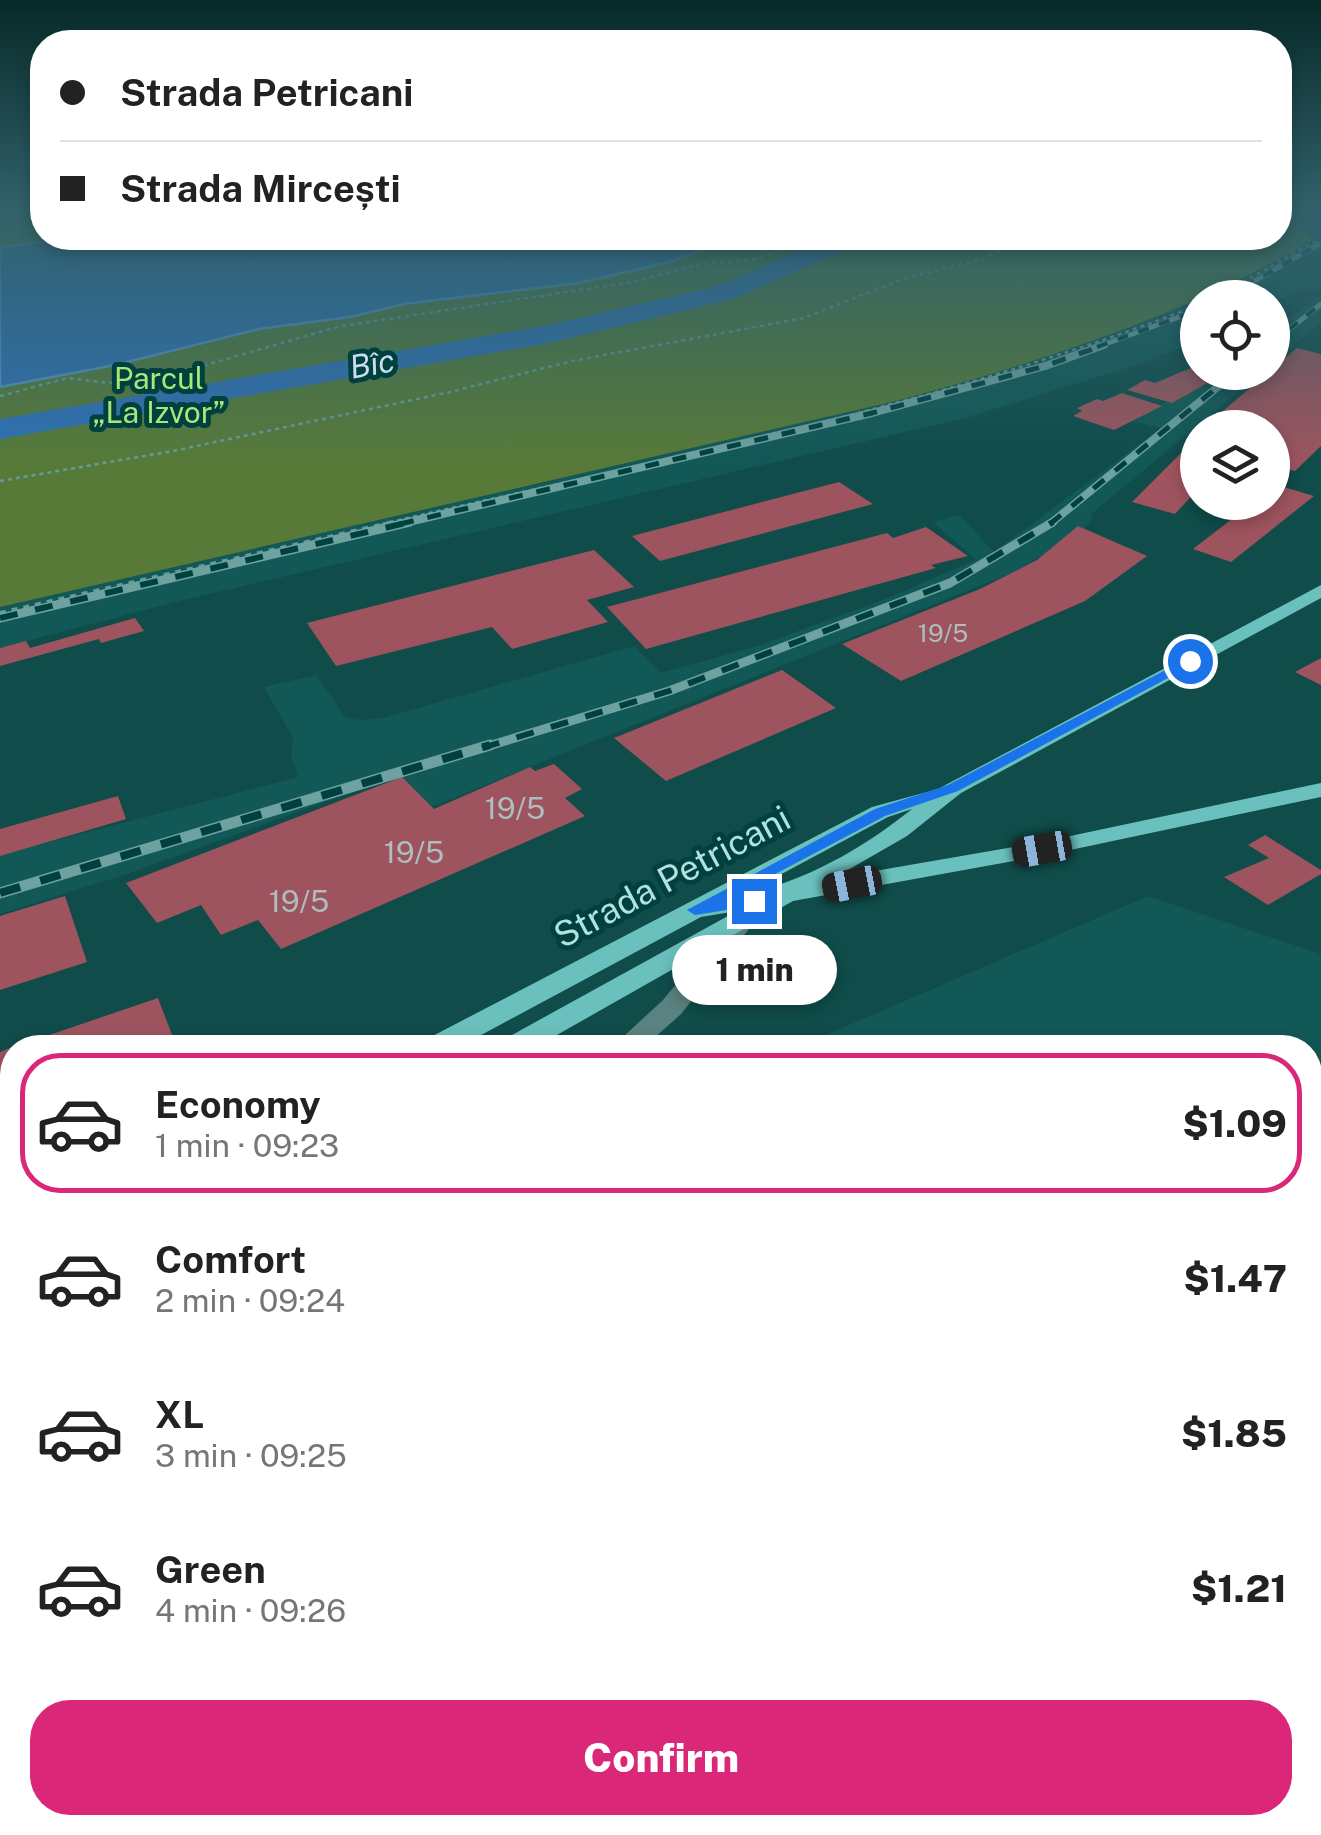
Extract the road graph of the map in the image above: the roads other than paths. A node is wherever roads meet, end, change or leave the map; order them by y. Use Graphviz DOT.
graph roads {
  1 [pos="1321,591"];
  2 [pos="953,788"];
  3 [pos="1321,790"];
  4 [pos="783,897"];
  5 [pos="695,910"];
  6 [pos="743,920"];
  7 [pos="458,1035"];
  8 [pos="535,1035"];
  9 [pos="639,1035"];
  1 -- 2 [label="main road, Strada Petricani"];
  2 -- 4 [label="main road, Strada Petricani"];
  2 -- 5 [label="main road, Strada Petricani"];
  3 -- 4 [label="main road"];
  4 -- 5 [label="main road"];
  4 -- 6 [label="main road, Strada Petricani"];
  5 -- 7 [label="main road, Strada Petricani"];
  6 -- 8 [label="main road, Strada Petricani"];
  6 -- 9 [label="lane"];
}
